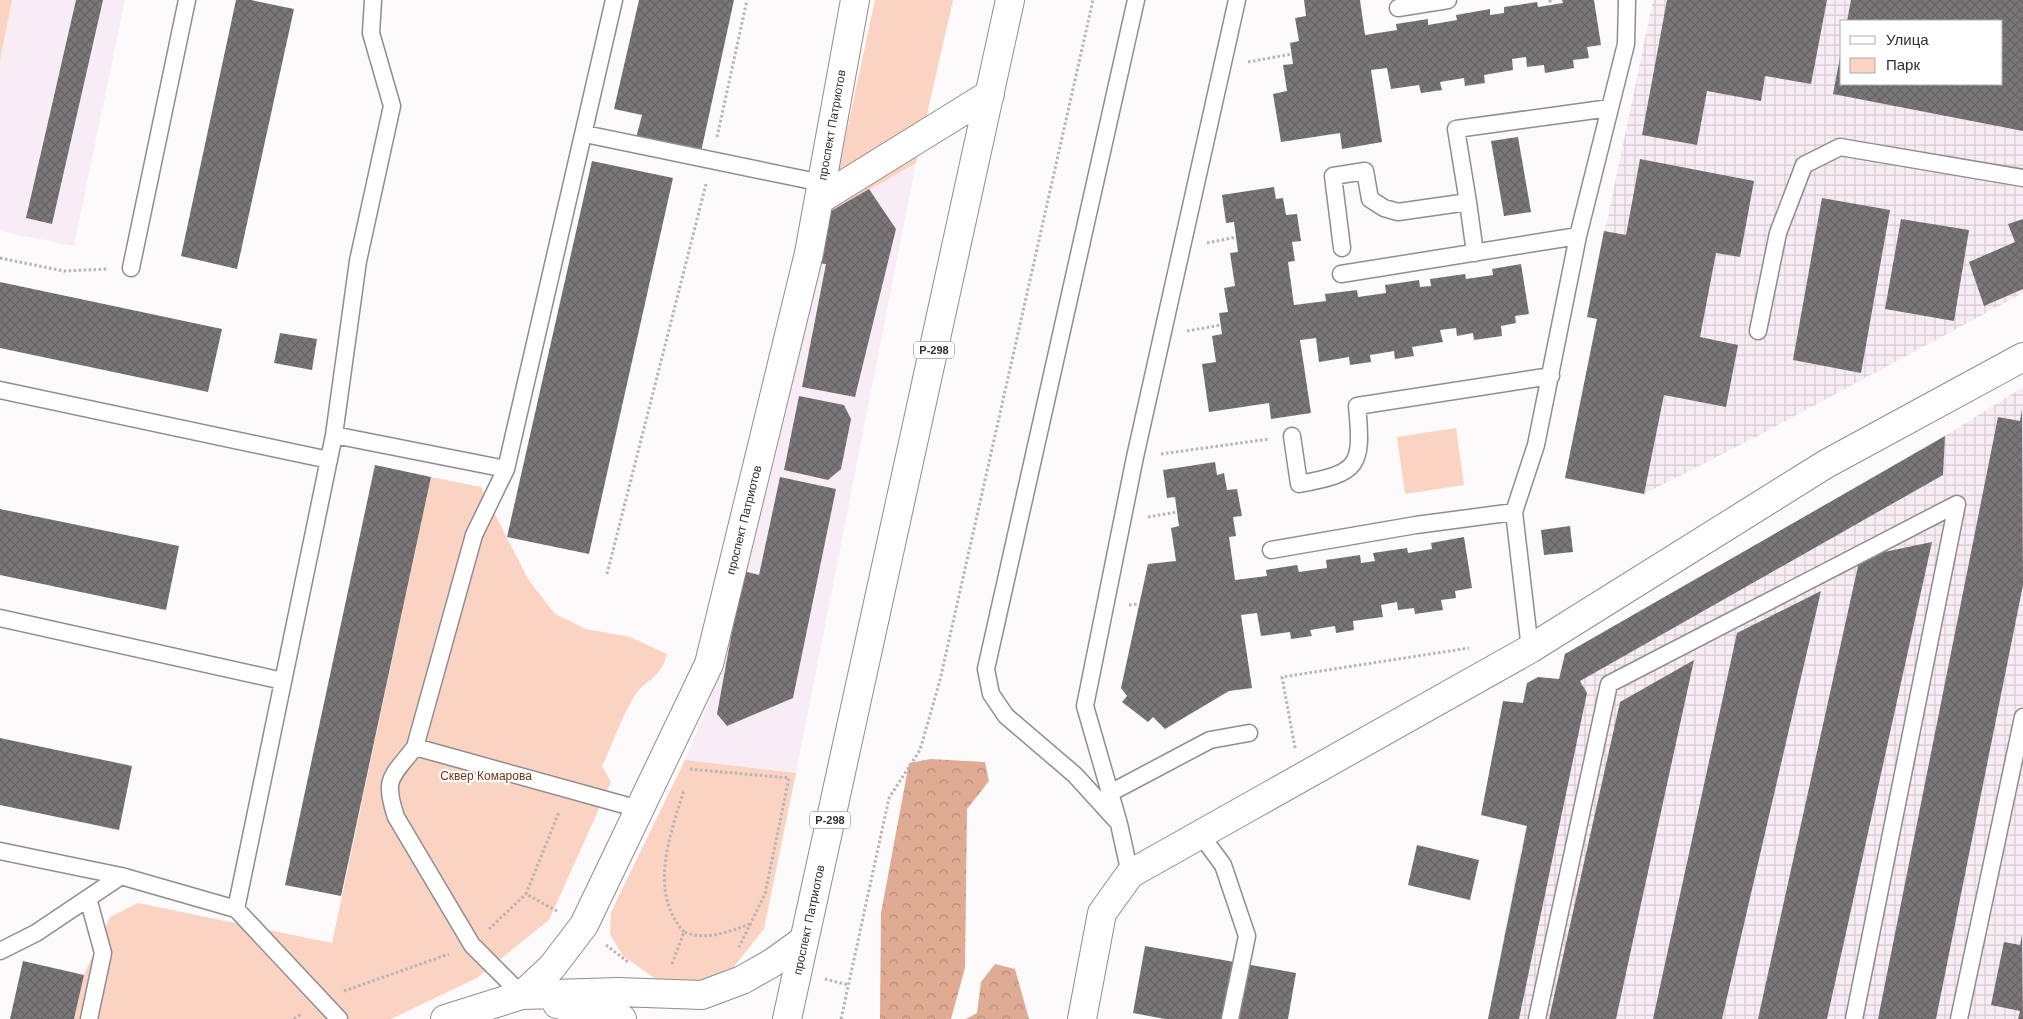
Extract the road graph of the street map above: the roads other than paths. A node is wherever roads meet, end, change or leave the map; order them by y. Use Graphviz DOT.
graph roads {
  1 [pos="187,0"];
  2 [pos="373,0"];
  3 [pos="614,0"];
  4 [pos="855,0"];
  5 [pos="1010,0"];
  6 [pos="1136,0"];
  7 [pos="1237,0"];
  8 [pos="1448,0"];
  9 [pos="1627,0"];
  10 [pos="1398,8"];
  11 [pos="990,94"];
  12 [pos="1610,108"];
  13 [pos="585,134"];
  14 [pos="2023,178"];
  15 [pos="820,191"];
  16 [pos="1468,202"];
  17 [pos="1578,236"];
  18 [pos="1342,248"];
  19 [pos="1475,253"];
  20 [pos="131,268"];
  21 [pos="1341,274"];
  22 [pos="1758,331"];
  23 [pos="2023,357"];
  24 [pos="1551,376"];
  25 [pos="0,390"];
  26 [pos="334,435"];
  27 [pos="1292,436"];
  28 [pos="330,460"];
  29 [pos="506,469"];
  30 [pos="1514,512"];
  31 [pos="1271,550"];
  32 [pos="0,618"];
  33 [pos="1530,649"];
  34 [pos="283,681"];
  35 [pos="2023,717"];
  36 [pos="1249,732"];
  37 [pos="415,747"];
  38 [pos="1110,793"];
  39 [pos="639,809"];
  40 [pos="1119,824"];
  41 [pos="1200,834"];
  42 [pos="0,851"];
  43 [pos="1130,874"];
  44 [pos="121,876"];
  45 [pos="88,898"];
  46 [pos="236,909"];
  47 [pos="0,951"];
  48 [pos="785,967"];
  49 [pos="522,995"];
  50 [pos="89,1019"];
  51 [pos="339,1019"];
  52 [pos="445,1019"];
  53 [pos="547,1019"];
  54 [pos="622,1019"];
  55 [pos="787,1019"];
  56 [pos="1082,1019"];
  57 [pos="1230,1019"];
  58 [pos="1537,1019"];
  59 [pos="1854,1019"];
  60 [pos="1958,1019"];
  1 -- 20 [label="lane"];
  2 -- 26 [label="lane"];
  3 -- 13 [label="lane"];
  4 -- 15 [label="main road, проспект Патриотов"];
  5 -- 11 [label="main road, проспект Патриотов / Р-298"];
  6 -- 40 [label="lane"];
  7 -- 38 [label="lane"];
  8 -- 10 [label="lane"];
  9 -- 12 [label="lane"];
  11 -- 15 [label="main road"];
  11 -- 48 [label="main road, проспект Патриотов / Р-298"];
  12 -- 16 [label="lane"];
  12 -- 17 [label="lane"];
  13 -- 15 [label="lane"];
  13 -- 29 [label="lane"];
  14 -- 22 [label="lane"];
  15 -- 39 [label="main road, проспект Патриотов"];
  16 -- 18 [label="lane"];
  16 -- 19 [label="lane"];
  17 -- 19 [label="lane"];
  17 -- 24 [label="lane"];
  19 -- 21 [label="lane"];
  23 -- 33 [label="main road"];
  24 -- 27 [label="lane"];
  24 -- 30 [label="lane"];
  25 -- 28 [label="lane"];
  26 -- 28 [label="lane"];
  26 -- 29 [label="lane"];
  28 -- 34 [label="lane"];
  29 -- 37 [label="lane"];
  30 -- 31 [label="lane"];
  30 -- 33 [label="lane"];
  32 -- 34 [label="lane"];
  33 -- 41 [label="main road"];
  34 -- 46 [label="lane"];
  35 -- 60 [label="lane"];
  36 -- 38 [label="lane"];
  37 -- 39 [label="lane"];
  37 -- 49 [label="lane"];
  38 -- 40 [label="lane"];
  39 -- 49 [label="main road, проспект Патриотов"];
  40 -- 43 [label="lane"];
  41 -- 43 [label="main road"];
  41 -- 57 [label="lane"];
  42 -- 44 [label="lane"];
  43 -- 56 [label="main road"];
  44 -- 45 [label="lane"];
  44 -- 46 [label="lane"];
  45 -- 47 [label="lane"];
  45 -- 50 [label="lane"];
  46 -- 51 [label="lane"];
  48 -- 49 [label="main road"];
  48 -- 55 [label="main road, проспект Патриотов / Р-298"];
  49 -- 52 [label="main road, проспект Патриотов"];
  49 -- 53 [label="main road"];
  49 -- 54 [label="main road"];
  58 -- 59 [label="lane"];
}
